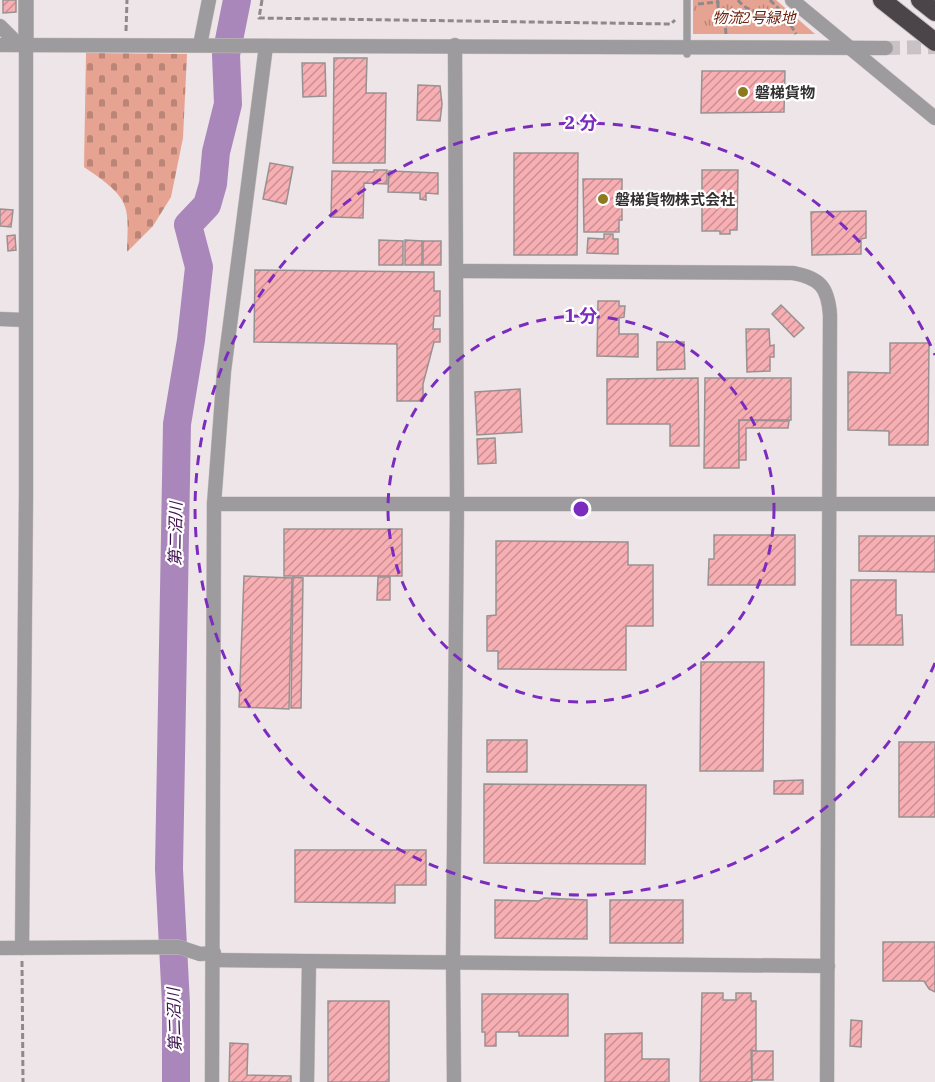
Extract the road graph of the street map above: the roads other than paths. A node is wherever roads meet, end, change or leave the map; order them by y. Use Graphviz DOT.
graph roads {
  1 [pos="26,0"];
  2 [pos="209,0"];
  3 [pos="792,0"];
  4 [pos="882,0"];
  5 [pos="920,0"];
  6 [pos="687,3"];
  7 [pos="935,12"];
  8 [pos="0,26"];
  9 [pos="935,42"];
  10 [pos="22,44"];
  11 [pos="0,45"];
  12 [pos="205,45"];
  13 [pos="455,45"];
  14 [pos="266,46"];
  15 [pos="886,48"];
  16 [pos="850,49"];
  17 [pos="687,51"];
  18 [pos="935,117"];
  19 [pos="457,271"];
  20 [pos="0,319"];
  21 [pos="25,320"];
  22 [pos="829,503"];
  23 [pos="214,504"];
  24 [pos="457,504"];
  25 [pos="935,504"];
  26 [pos="0,948"];
  27 [pos="22,948"];
  28 [pos="213,957"];
  29 [pos="453,961"];
  30 [pos="309,962"];
  31 [pos="828,966"];
  32 [pos="212,1082"];
  33 [pos="307,1082"];
  34 [pos="454,1082"];
  35 [pos="827,1082"];
  1 -- 10 [label="street"];
  2 -- 12 [label="street"];
  3 -- 16 [label="street"];
  4 -- 9 [label="highway"];
  5 -- 7 [label="highway"];
  6 -- 17 [label="lane"];
  8 -- 10 [label="street"];
  10 -- 11 [label="street"];
  10 -- 12 [label="street"];
  10 -- 21 [label="street"];
  12 -- 14 [label="street"];
  13 -- 14 [label="street"];
  13 -- 17 [label="street"];
  13 -- 19 [label="street"];
  14 -- 23 [label="street"];
  15 -- 16 [label="street"];
  16 -- 17 [label="street"];
  16 -- 18 [label="street"];
  19 -- 22 [label="street"];
  19 -- 24 [label="street"];
  20 -- 21 [label="street"];
  21 -- 27 [label="street"];
  22 -- 24 [label="street"];
  22 -- 25 [label="street"];
  22 -- 31 [label="street"];
  23 -- 24 [label="street"];
  23 -- 28 [label="street"];
  24 -- 29 [label="street"];
  26 -- 27 [label="street"];
  27 -- 28 [label="street"];
  28 -- 30 [label="street"];
  28 -- 32 [label="street"];
  29 -- 30 [label="street"];
  29 -- 31 [label="street"];
  29 -- 34 [label="street"];
  30 -- 33 [label="street"];
  31 -- 35 [label="street"];
}
